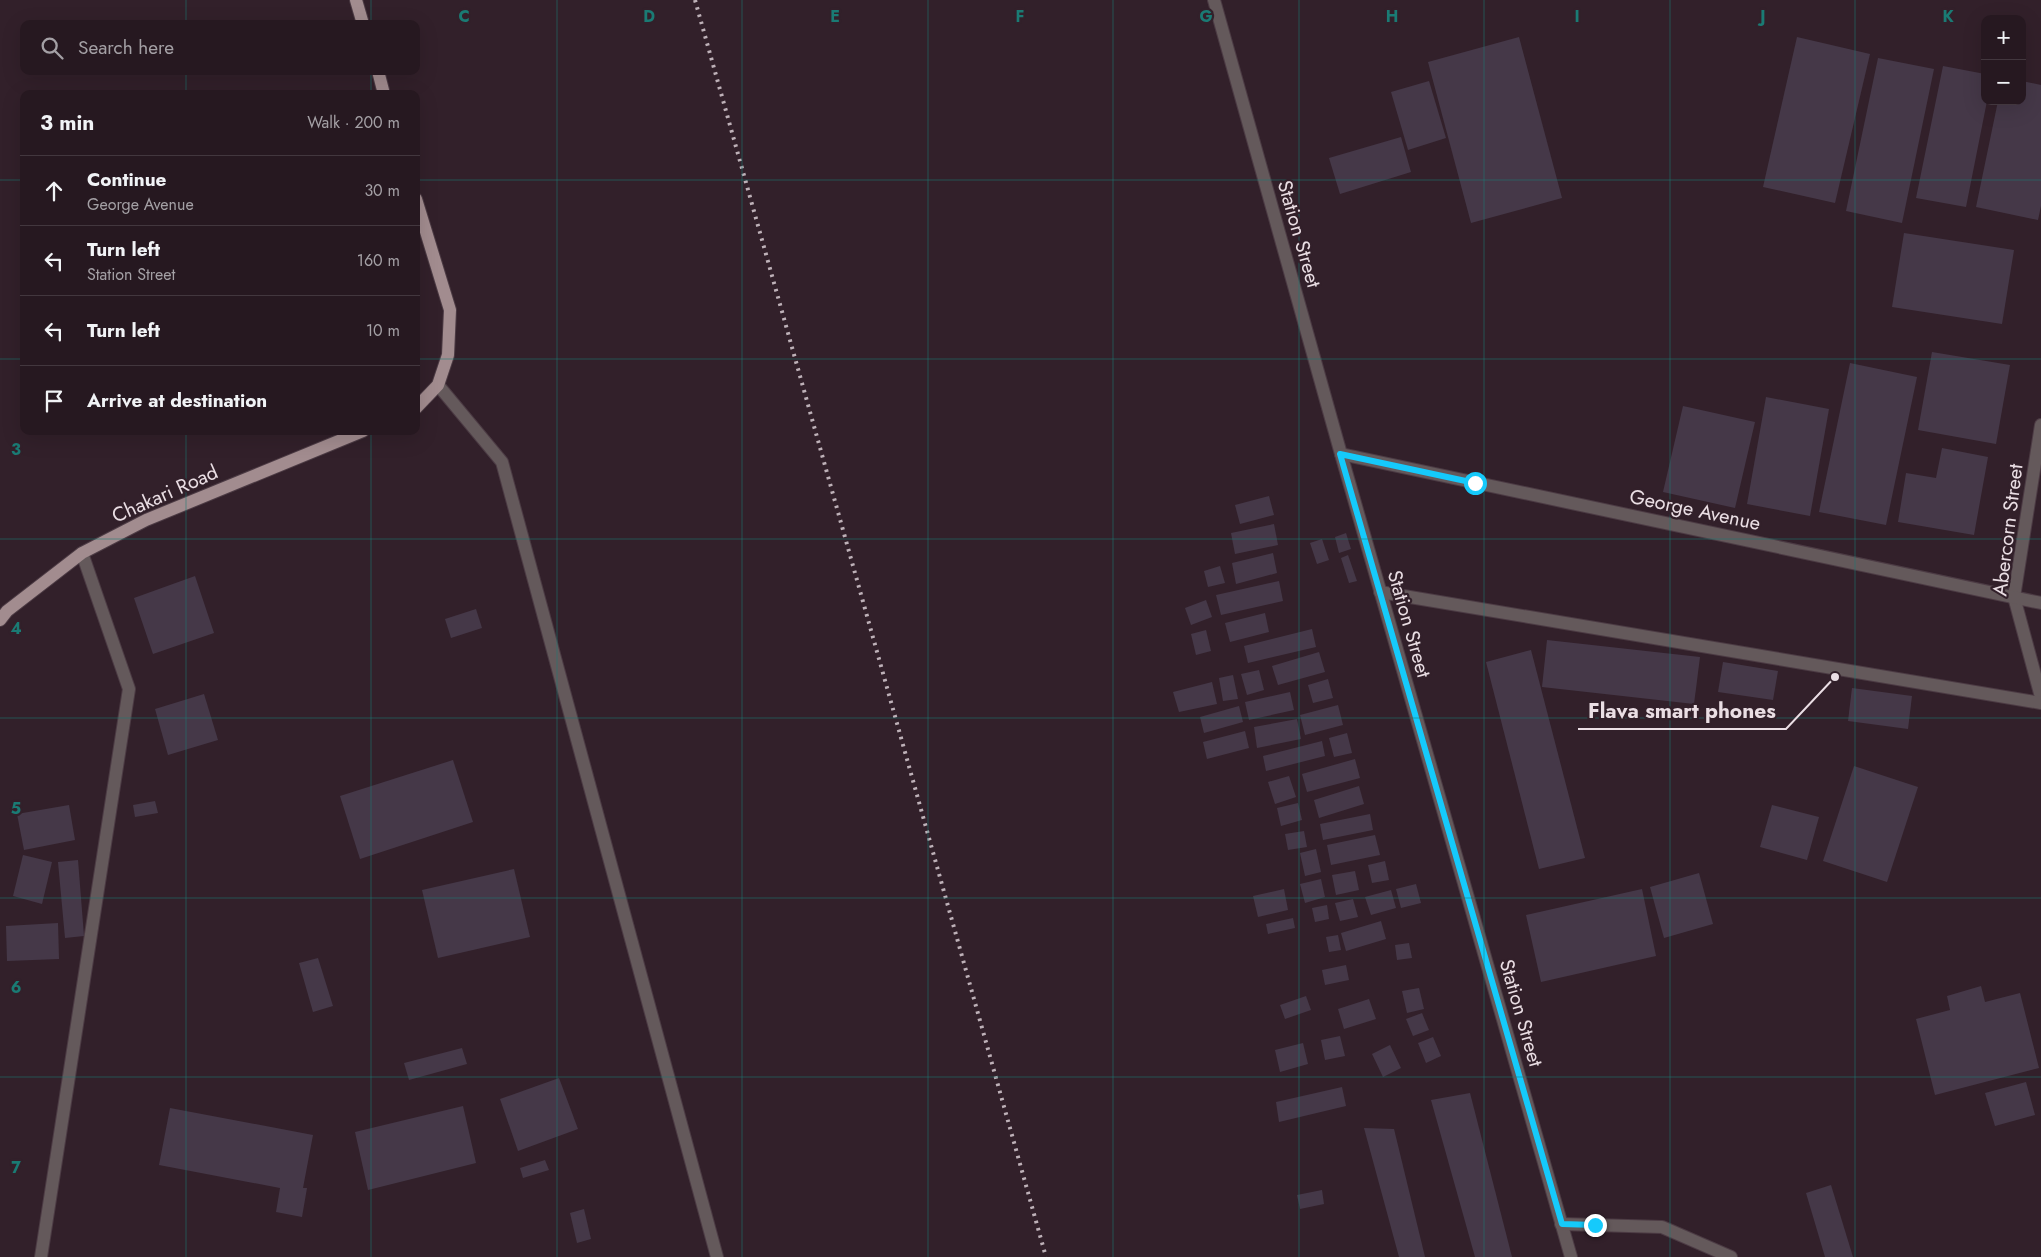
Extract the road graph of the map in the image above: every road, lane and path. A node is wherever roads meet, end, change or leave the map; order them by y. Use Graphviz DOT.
graph roads {
  1 [pos="356,0"];
  2 [pos="1214,0"];
  3 [pos="362,20"];
  4 [pos="379,75"];
  5 [pos="383,90"];
  6 [pos="420,212"];
  7 [pos="438,385"];
  8 [pos="420,404"];
  9 [pos="2041,425"];
  10 [pos="353,435"];
  11 [pos="1340,454"];
  12 [pos="82,553"];
  13 [pos="1380,592"];
  14 [pos="2014,597"];
  15 [pos="2041,602"];
  16 [pos="0,620"];
  17 [pos="2041,697"];
  18 [pos="2041,703"];
  19 [pos="1562,1224"];
  20 [pos="41,1257"];
  21 [pos="717,1257"];
  22 [pos="1571,1257"];
  23 [pos="1731,1257"];
  1 -- 3 [label="main road"];
  2 -- 11 [label="street, Station Street"];
  4 -- 5 [label="main road"];
  6 -- 7 [label="main road"];
  7 -- 8 [label="main road"];
  7 -- 21 [label="street"];
  9 -- 14 [label="street, Abercorn Street"];
  10 -- 12 [label="main road, Chakari Road"];
  11 -- 13 [label="street, Station Street"];
  11 -- 14 [label="street, George Avenue"];
  12 -- 16 [label="main road, Chakari Road"];
  12 -- 20 [label="street"];
  13 -- 18 [label="street"];
  13 -- 19 [label="street, Station Street"];
  14 -- 15 [label="street, George Avenue"];
  14 -- 17 [label="street, Abercorn Street"];
  19 -- 22 [label="street, Station Street"];
  19 -- 23 [label="street"];
}
